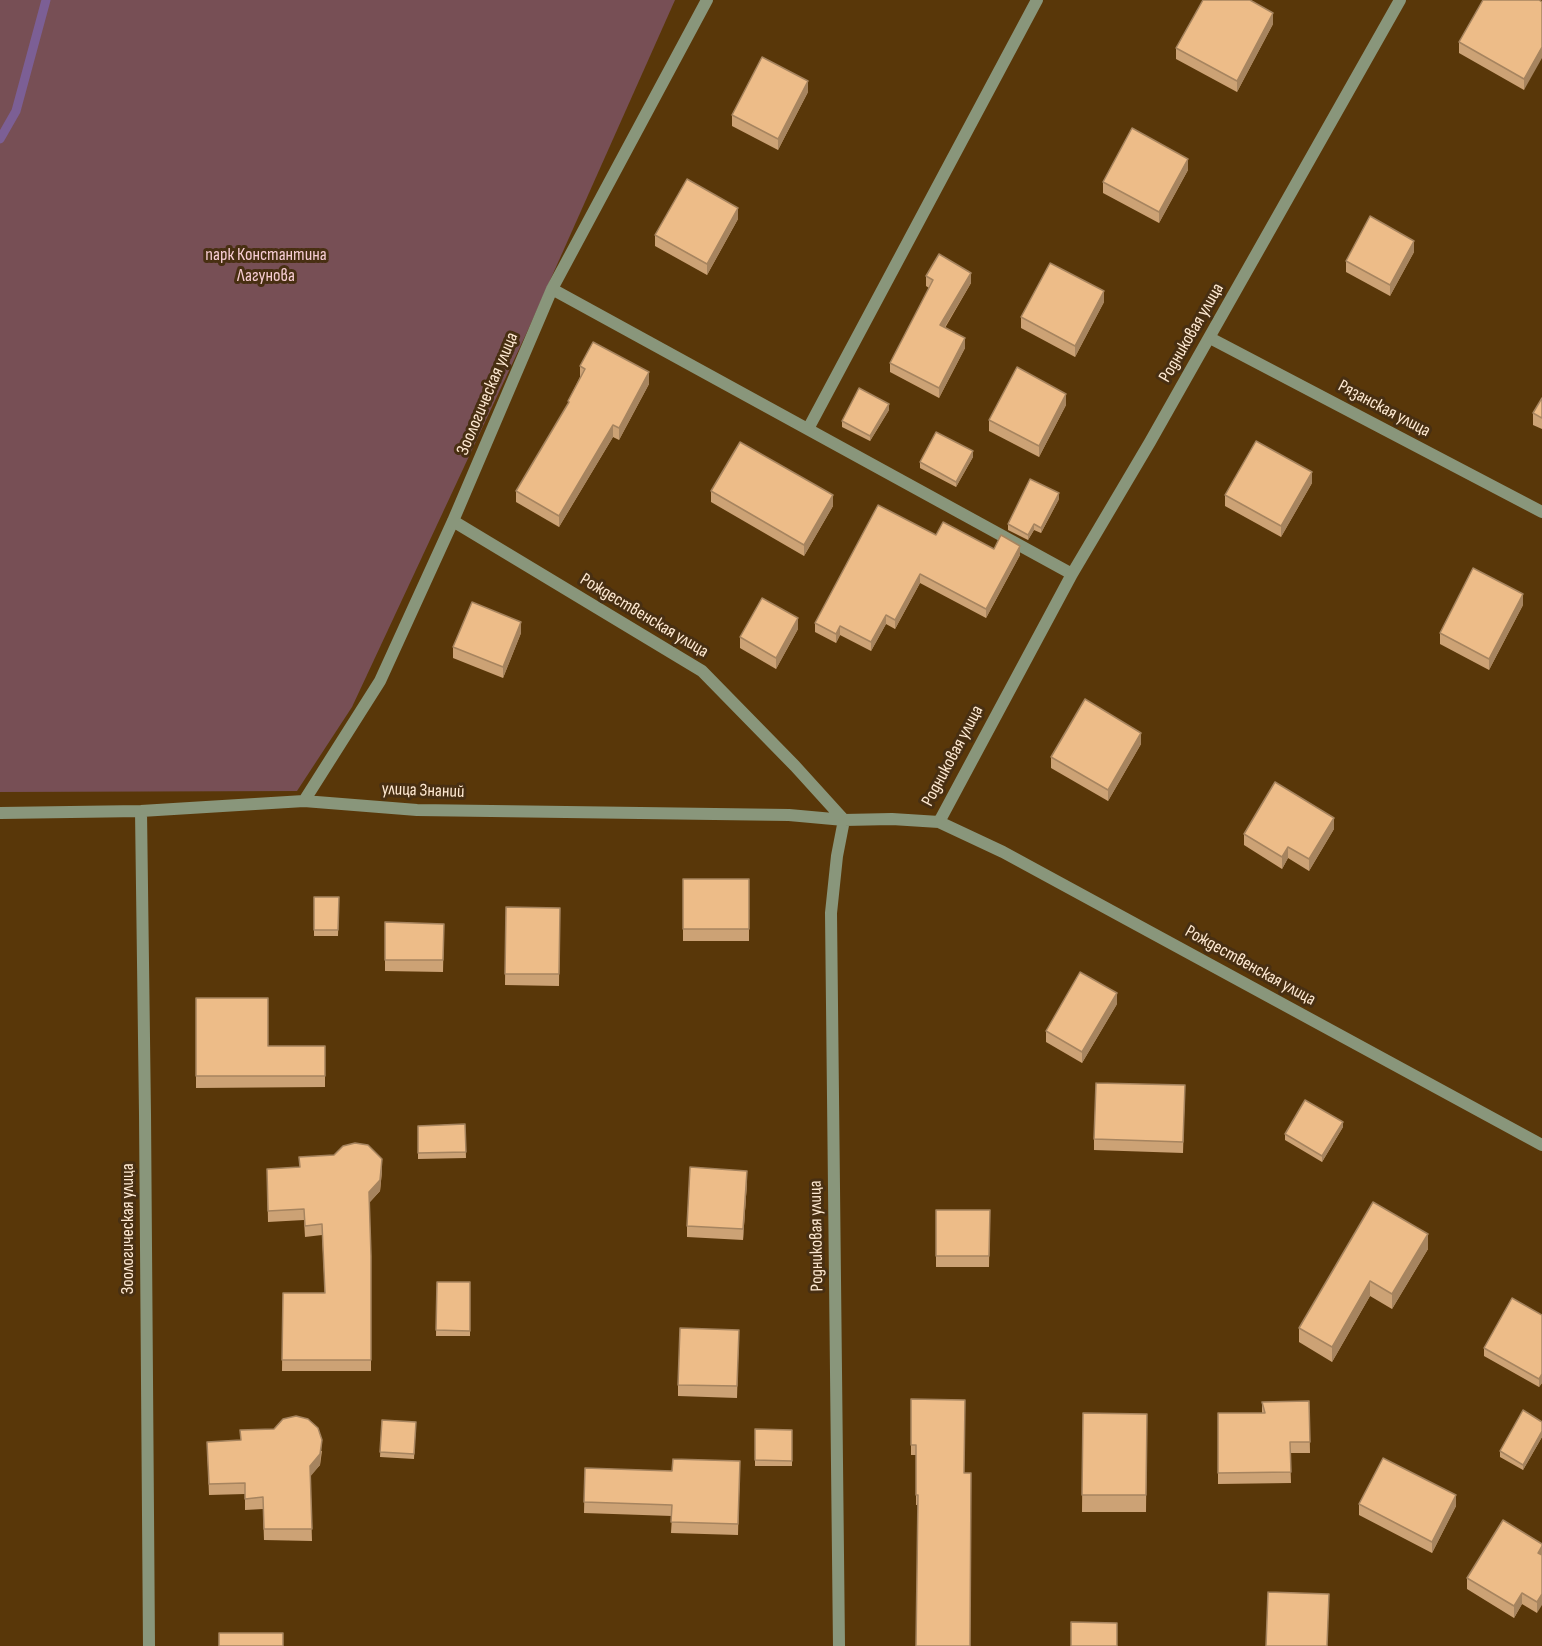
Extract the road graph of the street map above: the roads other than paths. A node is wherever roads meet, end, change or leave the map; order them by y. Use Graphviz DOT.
graph roads {
  1 [pos="707,0"];
  2 [pos="1037,0"];
  3 [pos="1400,0"];
  4 [pos="552,290"];
  5 [pos="1210,338"];
  6 [pos="808,429"];
  7 [pos="1542,512"];
  8 [pos="453,521"];
  9 [pos="1072,574"];
  10 [pos="304,801"];
  11 [pos="141,811"];
  12 [pos="0,813"];
  13 [pos="844,820"];
  14 [pos="939,822"];
  15 [pos="1542,1145"];
  16 [pos="149,1646"];
  17 [pos="839,1646"];
  1 -- 4 [label="street, Зоологическая улица"];
  2 -- 6 [label="street"];
  3 -- 5 [label="street, Родниковая улица"];
  4 -- 6 [label="street"];
  4 -- 8 [label="street, Зоологическая улица"];
  5 -- 7 [label="street, Рязанская улица"];
  5 -- 9 [label="street, Родниковая улица"];
  6 -- 9 [label="street"];
  8 -- 10 [label="street, Зоологическая улица"];
  8 -- 13 [label="street, Рождественская улица"];
  9 -- 14 [label="street, Родниковая улица"];
  10 -- 11 [label="street, улица Знаний"];
  10 -- 13 [label="street, улица Знаний"];
  11 -- 12 [label="street, улица Знаний"];
  11 -- 16 [label="street, Зоологическая улица"];
  13 -- 14 [label="street, Родниковая улица"];
  13 -- 17 [label="street, Родниковая улица"];
  14 -- 15 [label="street, Рождественская улица"];
}
